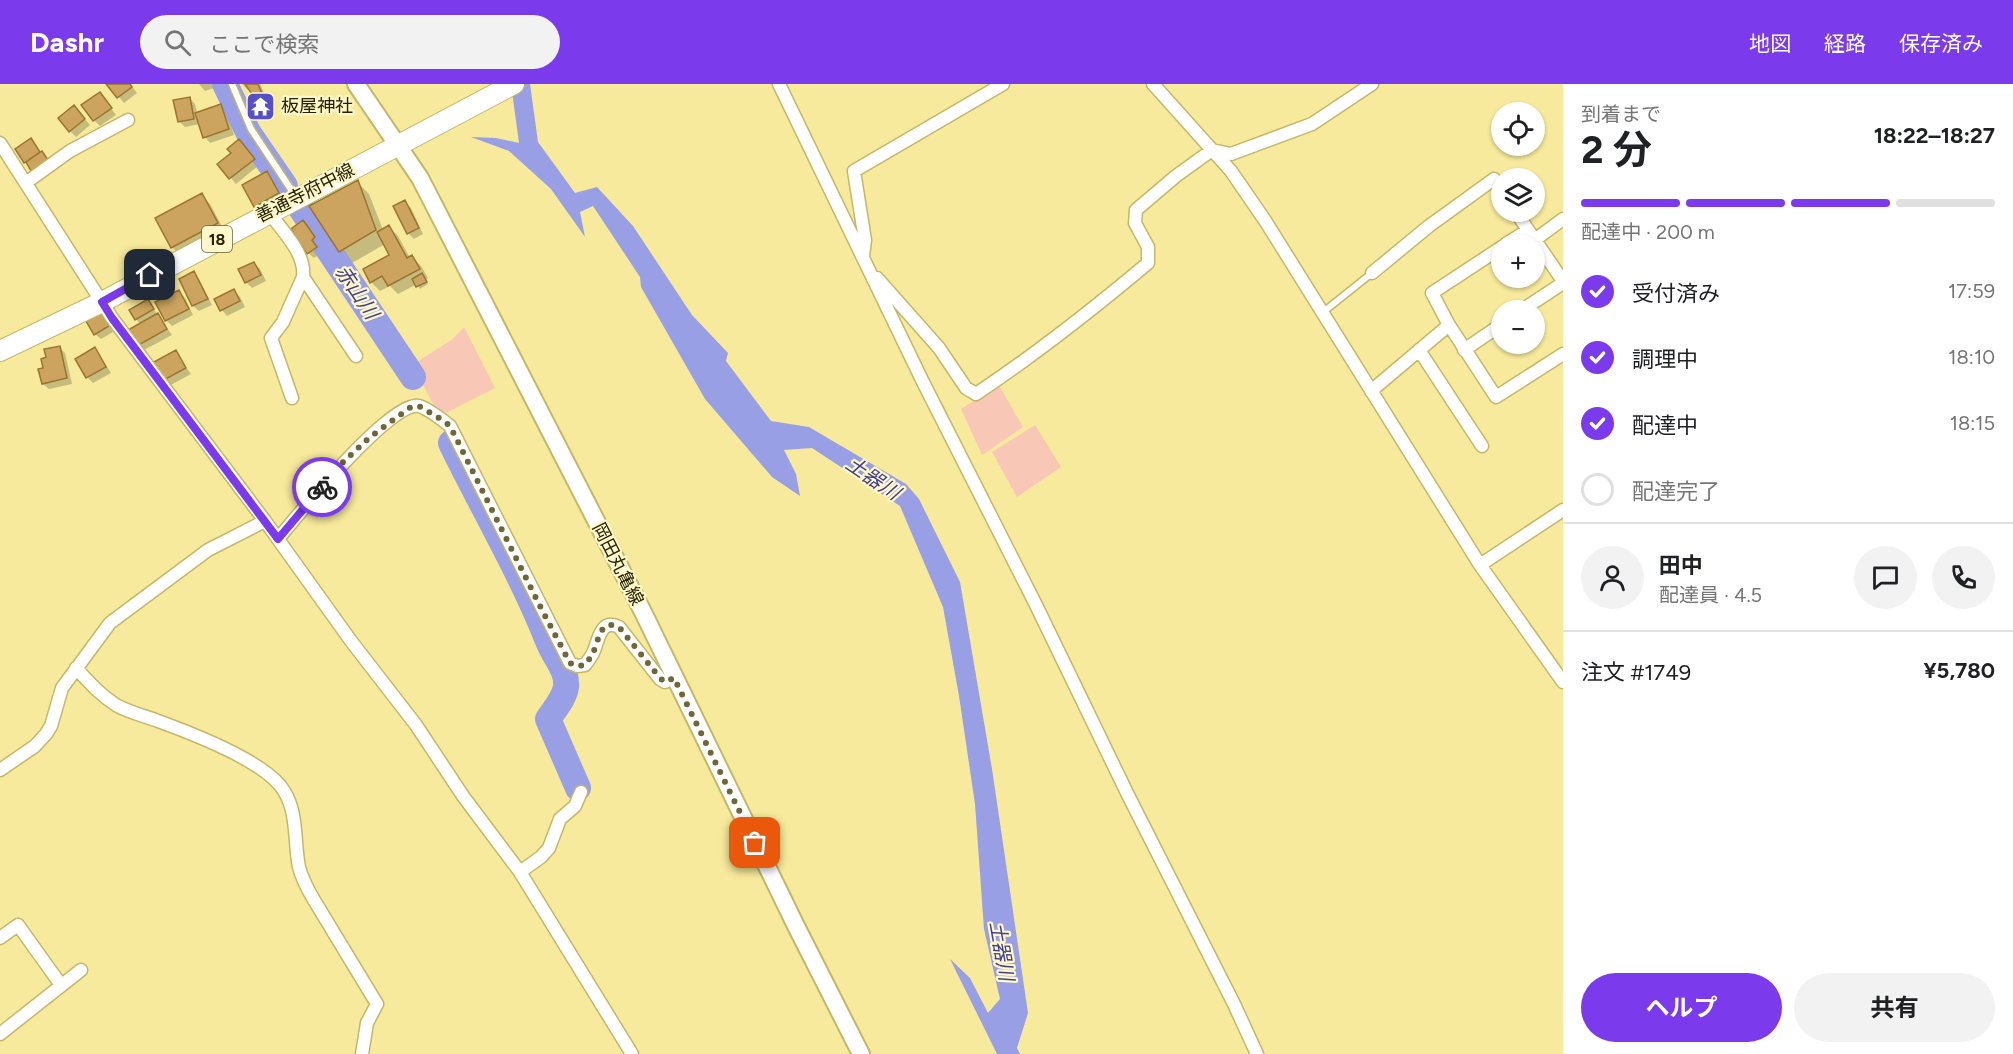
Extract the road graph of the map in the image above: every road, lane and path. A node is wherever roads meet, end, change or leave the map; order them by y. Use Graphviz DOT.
graph roads {
  1 [pos="232,84"];
  2 [pos="356,84"];
  3 [pos="514,84"];
  4 [pos="779,84"];
  5 [pos="1003,84"];
  6 [pos="1153,84"];
  7 [pos="1372,84"];
  8 [pos="129,120"];
  9 [pos="0,142"];
  10 [pos="397,145"];
  11 [pos="1212,150"];
  12 [pos="1491,181"];
  13 [pos="27,182"];
  14 [pos="296,198"];
  15 [pos="269,212"];
  16 [pos="1563,219"];
  17 [pos="1523,222"];
  18 [pos="1532,234"];
  19 [pos="1491,254"];
  20 [pos="1545,254"];
  21 [pos="865,262"];
  22 [pos="1371,273"];
  23 [pos="303,277"];
  24 [pos="1563,282"];
  25 [pos="1537,300"];
  26 [pos="102,302"];
  27 [pos="1322,313"];
  28 [pos="1449,325"];
  29 [pos="1491,332"];
  30 [pos="1419,350"];
  31 [pos="1464,350"];
  32 [pos="0,351"];
  33 [pos="1563,354"];
  34 [pos="356,356"];
  35 [pos="1371,392"];
  36 [pos="292,398"];
  37 [pos="1482,446"];
  38 [pos="1563,510"];
  39 [pos="265,521"];
  40 [pos="278,539"];
  41 [pos="1480,565"];
  42 [pos="76,668"];
  43 [pos="674,678"];
  44 [pos="1563,682"];
  45 [pos="0,770"];
  46 [pos="581,792"];
  47 [pos="520,872"];
  48 [pos="0,938"];
  49 [pos="81,970"];
  50 [pos="61,985"];
  51 [pos="0,1034"];
  52 [pos="362,1054"];
  53 [pos="632,1054"];
  54 [pos="861,1054"];
  55 [pos="1257,1054"];
  1 -- 14 [label="lane"];
  2 -- 10 [label="main road, 岡田丸亀線"];
  3 -- 10 [label="main road, 善通寺府中線 / 18"];
  4 -- 21 [label="street"];
  5 -- 21 [label="street"];
  6 -- 11 [label="street"];
  7 -- 11 [label="street"];
  8 -- 13 [label="street"];
  9 -- 13 [label="street"];
  10 -- 14 [label="main road, 善通寺府中線 / 18"];
  10 -- 43 [label="main road, 岡田丸亀線"];
  11 -- 21 [label="street"];
  11 -- 27 [label="street"];
  12 -- 22 [label="street"];
  13 -- 26 [label="street"];
  14 -- 15 [label="main road, 善通寺府中線 / 18"];
  15 -- 23 [label="street"];
  15 -- 26 [label="main road, 善通寺府中線 / 18"];
  16 -- 18 [label="street"];
  17 -- 18 [label="street"];
  19 -- 28 [label="street"];
  20 -- 24 [label="street"];
  21 -- 55 [label="street"];
  22 -- 27 [label="lane"];
  23 -- 34 [label="street"];
  23 -- 36 [label="street"];
  24 -- 25 [label="street"];
  26 -- 32 [label="main road, 善通寺府中線 / 18"];
  26 -- 39 [label="street"];
  27 -- 35 [label="street"];
  28 -- 30 [label="street"];
  28 -- 31 [label="street"];
  29 -- 31 [label="street"];
  30 -- 35 [label="street"];
  30 -- 37 [label="street"];
  31 -- 33 [label="street"];
  35 -- 41 [label="street"];
  38 -- 41 [label="street"];
  39 -- 40 [label="street"];
  39 -- 42 [label="street"];
  40 -- 43 [label="street"];
  40 -- 47 [label="street"];
  41 -- 44 [label="street"];
  42 -- 45 [label="street"];
  42 -- 52 [label="street"];
  43 -- 54 [label="main road, 岡田丸亀線"];
  46 -- 47 [label="street"];
  47 -- 53 [label="street"];
  48 -- 50 [label="street"];
  49 -- 50 [label="street"];
  50 -- 51 [label="street"];
}
